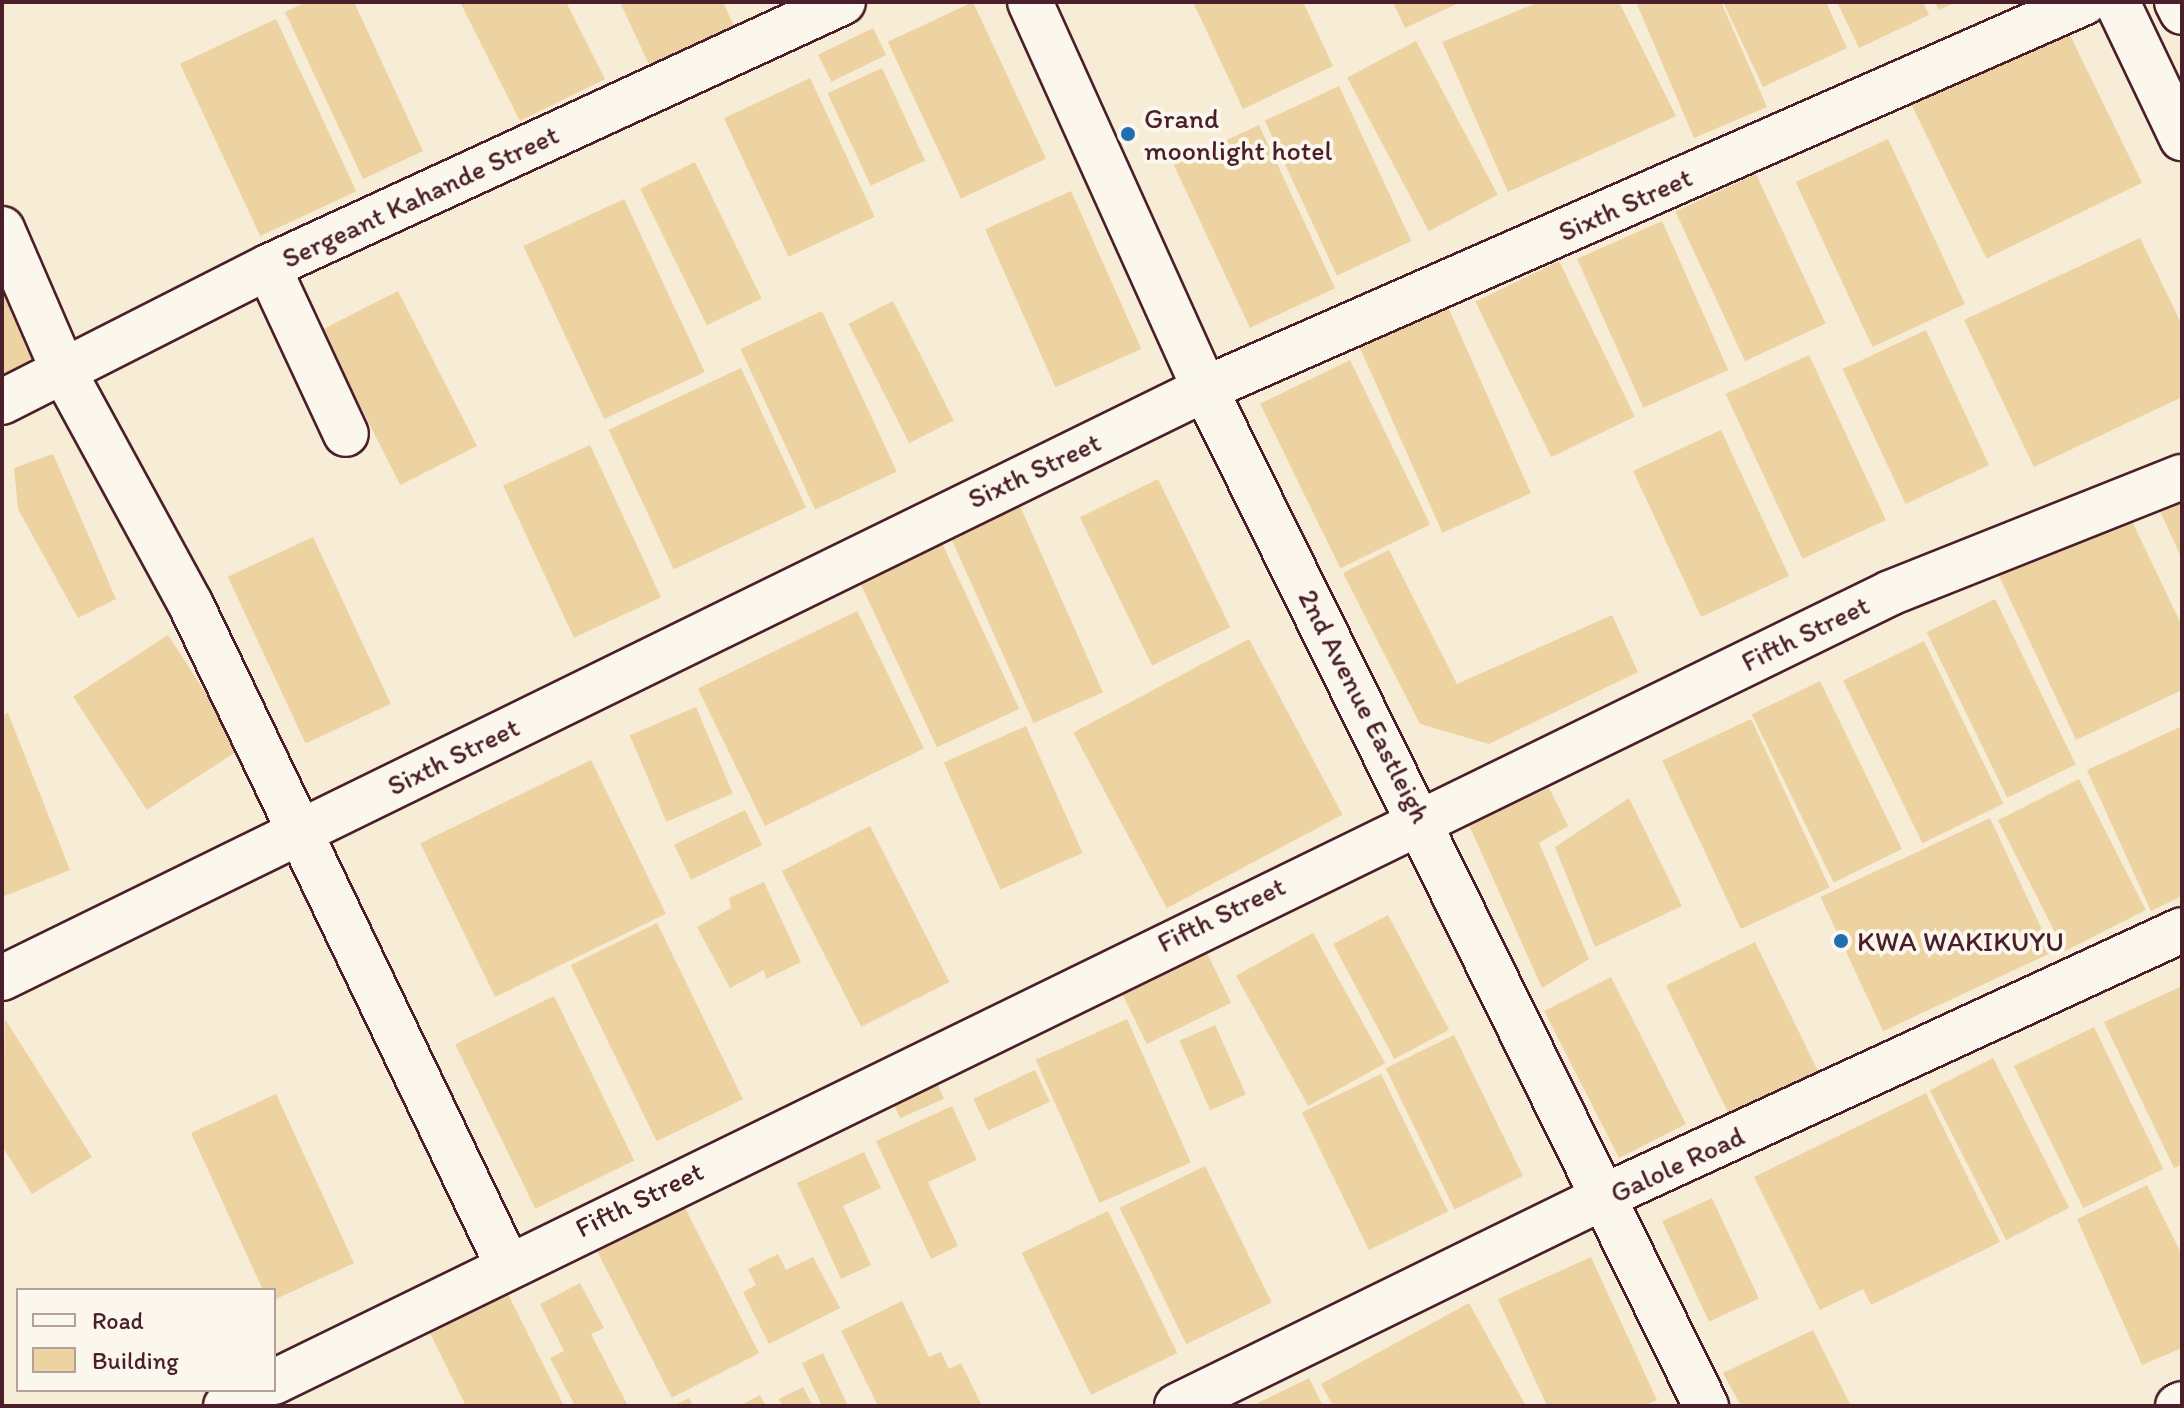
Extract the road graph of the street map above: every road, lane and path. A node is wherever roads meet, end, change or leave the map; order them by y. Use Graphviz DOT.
graph roads {
  1 [pos="843,2"];
  2 [pos="1030,2"];
  3 [pos="2085,2"];
  4 [pos="2117,2"];
  5 [pos="2177,2"];
  6 [pos="2182,12"];
  7 [pos="2182,138"];
  8 [pos="2,229"];
  9 [pos="268,267"];
  10 [pos="64,372"];
  11 [pos="1205,389"];
  12 [pos="2,402"];
  13 [pos="346,434"];
  14 [pos="2182,477"];
  15 [pos="1421,817"];
  16 [pos="300,832"];
  17 [pos="2182,930"];
  18 [pos="2,978"];
  19 [pos="1605,1196"];
  20 [pos="507,1264"];
  21 [pos="276,1381"];
  22 [pos="254,1392"];
  23 [pos="226,1406"];
  24 [pos="1177,1406"];
  25 [pos="1706,1406"];
  1 -- 9 [label="street, Sergeant Kahande Street"];
  2 -- 11 [label="street, 2nd Avenue Eastleigh"];
  3 -- 11 [label="street, Sixth Street"];
  4 -- 7 [label="street"];
  5 -- 6 [label="street"];
  8 -- 10 [label="street"];
  9 -- 10 [label="street, Sergeant Kahande Street"];
  9 -- 13 [label="street"];
  10 -- 12 [label="street, Sergeant Kahande Street"];
  10 -- 16 [label="street"];
  11 -- 15 [label="street, 2nd Avenue Eastleigh"];
  11 -- 16 [label="street, Sixth Street"];
  14 -- 15 [label="street, Fifth Street"];
  15 -- 19 [label="street, 2nd Avenue Eastleigh"];
  15 -- 20 [label="street, Fifth Street"];
  16 -- 18 [label="street, Sixth Street"];
  16 -- 20 [label="street"];
  17 -- 19 [label="street, Galole Road"];
  19 -- 24 [label="street, Galole Road"];
  19 -- 25 [label="street, 2nd Avenue Eastleigh"];
  20 -- 21 [label="street, Fifth Street"];
  22 -- 23 [label="street"];
}
